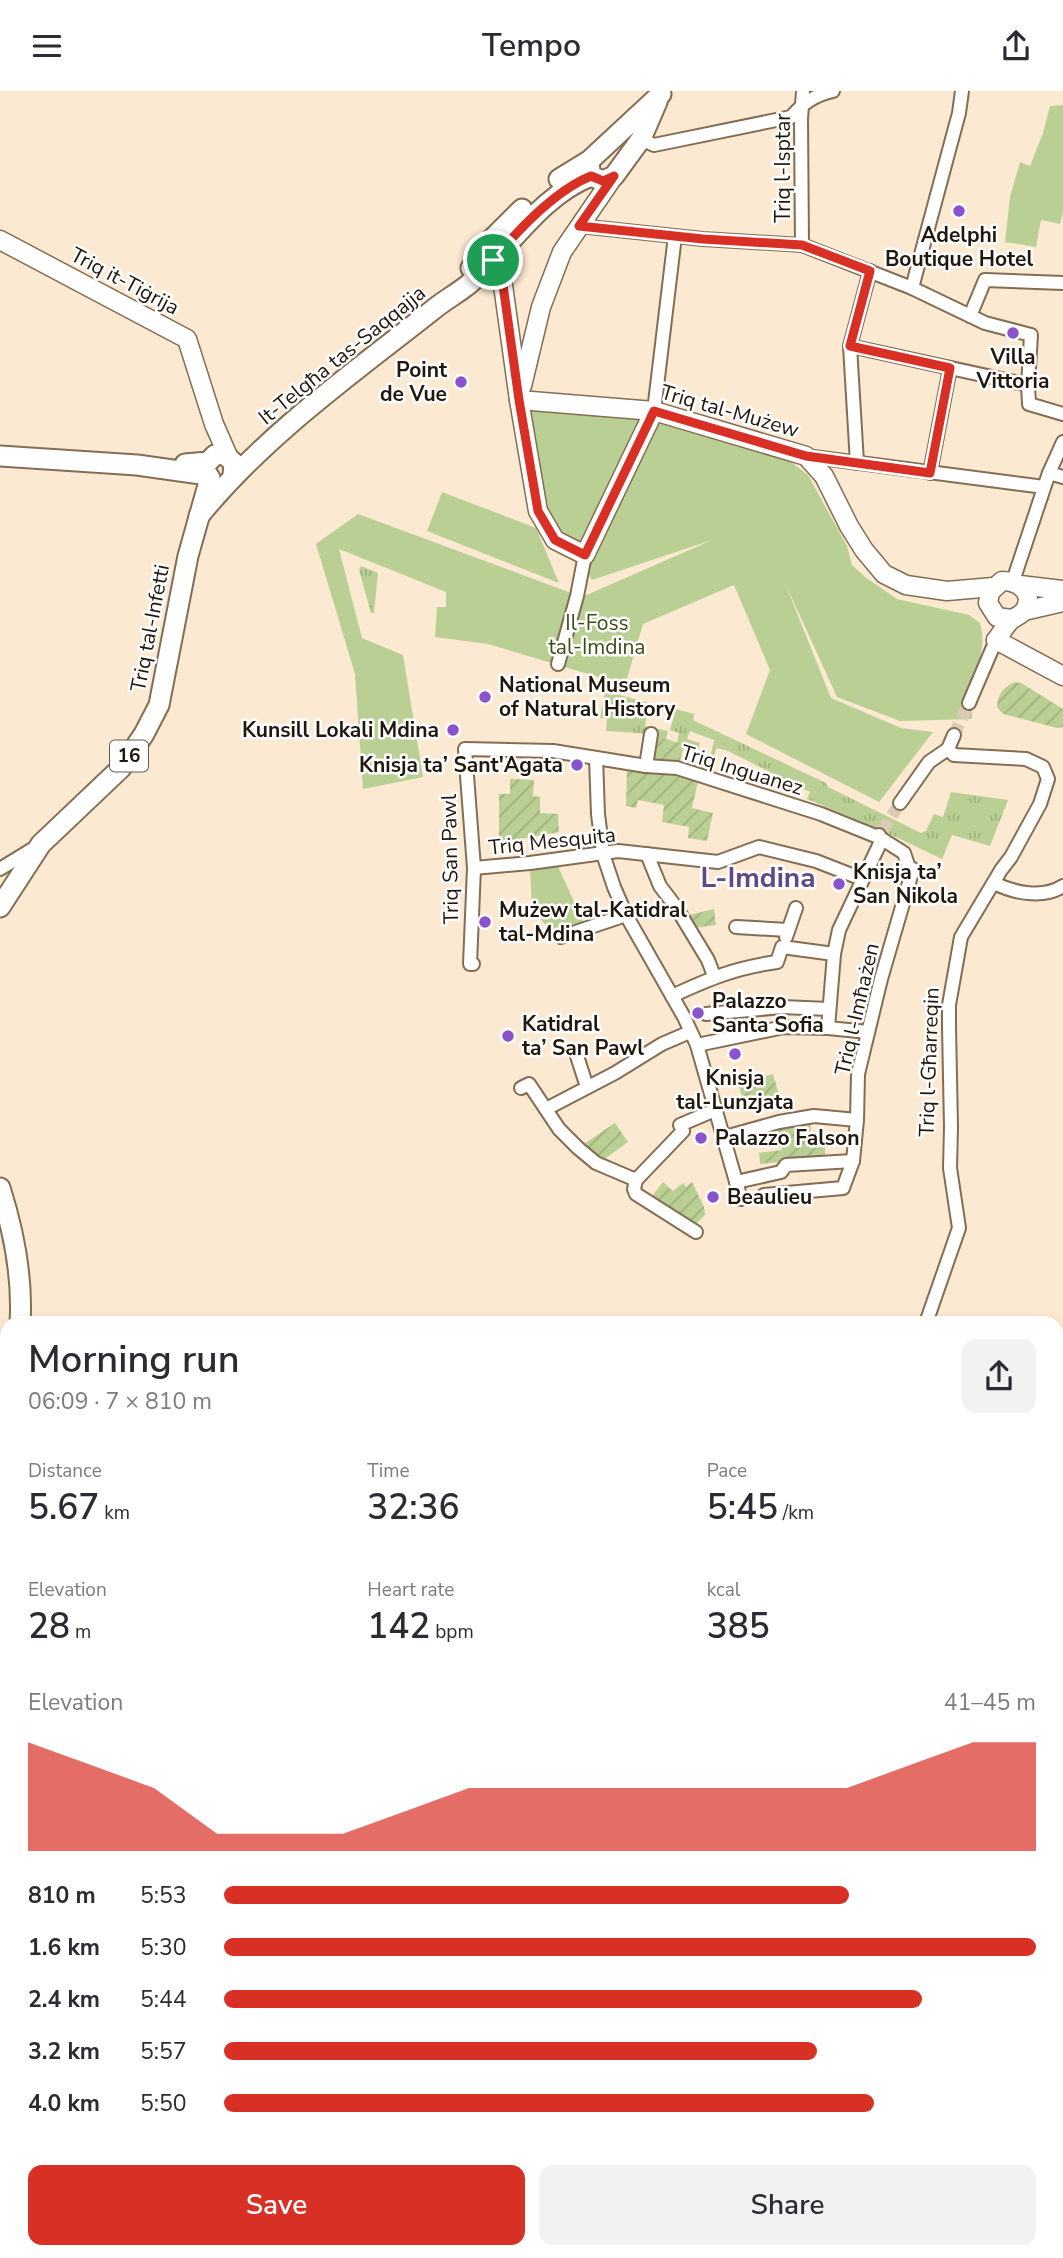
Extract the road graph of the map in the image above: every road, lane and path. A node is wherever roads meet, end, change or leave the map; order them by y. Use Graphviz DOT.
graph roads {
  1 [pos="833,91"];
  2 [pos="962,91"];
  3 [pos="662,92"];
  4 [pos="803,98"];
  5 [pos="641,139"];
  6 [pos="598,158"];
  7 [pos="616,172"];
  8 [pos="579,226"];
  9 [pos="675,236"];
  10 [pos="0,240"];
  11 [pos="802,245"];
  12 [pos="493,260"];
  13 [pos="870,271"];
  14 [pos="1063,283"];
  15 [pos="912,288"];
  16 [pos="447,299"];
  17 [pos="970,316"];
  18 [pos="850,346"];
  19 [pos="950,368"];
  20 [pos="1028,385"];
  21 [pos="519,400"];
  22 [pos="654,411"];
  23 [pos="1063,414"];
  24 [pos="1063,442"];
  25 [pos="0,456"];
  26 [pos="806,456"];
  27 [pos="857,463"];
  28 [pos="220,467"];
  29 [pos="930,473"];
  30 [pos="1049,473"];
  31 [pos="1063,477"];
  32 [pos="1044,487"];
  33 [pos="585,555"];
  34 [pos="1016,583"];
  35 [pos="993,587"];
  36 [pos="1063,590"];
  37 [pos="947,591"];
  38 [pos="1063,602"];
  39 [pos="1007,615"];
  40 [pos="996,640"];
  41 [pos="558,664"];
  42 [pos="1063,676"];
  43 [pos="969,702"];
  44 [pos="651,734"];
  45 [pos="954,735"];
  46 [pos="465,749"];
  47 [pos="948,749"];
  48 [pos="596,758"];
  49 [pos="646,766"];
  50 [pos="900,803"];
  51 [pos="881,836"];
  52 [pos="41,844"];
  53 [pos="603,854"];
  54 [pos="647,854"];
  55 [pos="474,868"];
  56 [pos="0,869"];
  57 [pos="913,869"];
  58 [pos="862,879"];
  59 [pos="994,883"];
  60 [pos="1063,886"];
  61 [pos="0,907"];
  62 [pos="796,908"];
  63 [pos="626,915"];
  64 [pos="736,927"];
  65 [pos="788,930"];
  66 [pos="561,937"];
  67 [pos="782,947"];
  68 [pos="834,954"];
  69 [pos="473,964"];
  70 [pos="714,976"];
  71 [pos="672,996"];
  72 [pos="829,1009"];
  73 [pos="706,1014"];
  74 [pos="828,1028"];
  75 [pos="691,1032"];
  76 [pos="869,1032"];
  77 [pos="697,1045"];
  78 [pos="578,1052"];
  79 [pos="587,1087"];
  80 [pos="521,1088"];
  81 [pos="546,1109"];
  82 [pos="715,1110"];
  83 [pos="857,1120"];
  84 [pos="725,1137"];
  85 [pos="853,1161"];
  86 [pos="636,1180"];
  87 [pos="736,1182"];
  88 [pos="0,1188"];
  89 [pos="764,1195"];
  90 [pos="741,1199"];
  91 [pos="696,1231"];
  92 [pos="20,1316"];
  93 [pos="928,1316"];
  1 -- 4 [label="street"];
  2 -- 15 [label="street"];
  3 -- 5 [label="main road"];
  3 -- 6 [label="main road"];
  4 -- 5 [label="street"];
  4 -- 11 [label="street, Triq l-Isptar"];
  5 -- 6 [label="main road"];
  5 -- 7 [label="main road"];
  6 -- 7 [label="main road"];
  6 -- 12 [label="main road, It-Telgħa tas-Saqqajja"];
  6 -- 16 [label="main road, It-Telgħa tas-Saqqajja"];
  7 -- 8 [label="street"];
  8 -- 9 [label="street"];
  8 -- 21 [label="street"];
  9 -- 11 [label="street"];
  9 -- 22 [label="street"];
  10 -- 28 [label="street, Triq it-Tiġrija"];
  11 -- 13 [label="street"];
  12 -- 16 [label="main road, It-Telgħa tas-Saqqajja"];
  12 -- 21 [label="street"];
  13 -- 15 [label="street"];
  13 -- 18 [label="street"];
  14 -- 17 [label="street"];
  15 -- 17 [label="street"];
  16 -- 28 [label="main road, It-Telgħa tas-Saqqajja"];
  17 -- 20 [label="street"];
  18 -- 19 [label="street"];
  18 -- 27 [label="street"];
  19 -- 20 [label="street"];
  19 -- 29 [label="street"];
  20 -- 23 [label="street"];
  21 -- 22 [label="street, Triq tal-Mużew"];
  21 -- 33 [label="street"];
  22 -- 26 [label="street, Triq tal-Mużew"];
  22 -- 33 [label="street"];
  24 -- 30 [label="street"];
  25 -- 28 [label="main road"];
  26 -- 27 [label="street"];
  26 -- 37 [label="street, Triq tal-Mużew"];
  27 -- 29 [label="street"];
  28 -- 52 [label="main road, Triq tal-Infetti / 16"];
  29 -- 32 [label="street"];
  30 -- 31 [label="street"];
  30 -- 32 [label="street"];
  32 -- 34 [label="street"];
  33 -- 41 [label="street"];
  34 -- 35 [label="street"];
  34 -- 36 [label="street"];
  34 -- 39 [label="street"];
  35 -- 37 [label="street, Triq tal-Mużew"];
  35 -- 39 [label="street"];
  37 -- 39 [label="street, Triq tal-Mużew"];
  38 -- 39 [label="street"];
  39 -- 40 [label="street"];
  40 -- 42 [label="street"];
  40 -- 43 [label="street"];
  44 -- 49 [label="street"];
  45 -- 47 [label="street"];
  46 -- 48 [label="street, Triq Inguanez"];
  46 -- 55 [label="street, Triq San Pawl"];
  47 -- 50 [label="street"];
  47 -- 59 [label="street, Triq l-Għarreqin"];
  48 -- 49 [label="street, Triq Inguanez"];
  48 -- 53 [label="street"];
  49 -- 51 [label="street, Triq Inguanez"];
  51 -- 57 [label="street, Triq Inguanez"];
  51 -- 58 [label="street"];
  52 -- 56 [label="street"];
  52 -- 61 [label="main road, Triq tal-Infetti / 16"];
  53 -- 54 [label="street, Triq Mesquita"];
  53 -- 55 [label="street, Triq Mesquita"];
  53 -- 63 [label="street"];
  54 -- 58 [label="street, Triq Mesquita"];
  54 -- 70 [label="street"];
  55 -- 69 [label="street, Triq San Pawl"];
  57 -- 76 [label="street, Triq l-Imħażen"];
  58 -- 68 [label="street"];
  59 -- 60 [label="street"];
  59 -- 93 [label="street, Triq l-Għarreqin"];
  62 -- 65 [label="street"];
  63 -- 66 [label="street"];
  63 -- 71 [label="street"];
  64 -- 65 [label="street"];
  65 -- 67 [label="street"];
  67 -- 68 [label="street"];
  67 -- 70 [label="street"];
  68 -- 72 [label="street"];
  70 -- 71 [label="street"];
  71 -- 75 [label="street"];
  72 -- 73 [label="street"];
  72 -- 74 [label="street"];
  74 -- 76 [label="street"];
  74 -- 77 [label="street"];
  75 -- 77 [label="street"];
  75 -- 79 [label="street"];
  76 -- 83 [label="street, Triq l-Imħażen"];
  77 -- 82 [label="street"];
  78 -- 79 [label="street"];
  79 -- 81 [label="street"];
  80 -- 81 [label="street"];
  81 -- 86 [label="street"];
  82 -- 84 [label="street"];
  82 -- 86 [label="street"];
  83 -- 84 [label="street"];
  83 -- 85 [label="street, Triq l-Imħażen"];
  84 -- 87 [label="street"];
  85 -- 87 [label="street"];
  85 -- 89 [label="street"];
  86 -- 91 [label="street"];
  87 -- 90 [label="street"];
  88 -- 92 [label="main road"];
}
